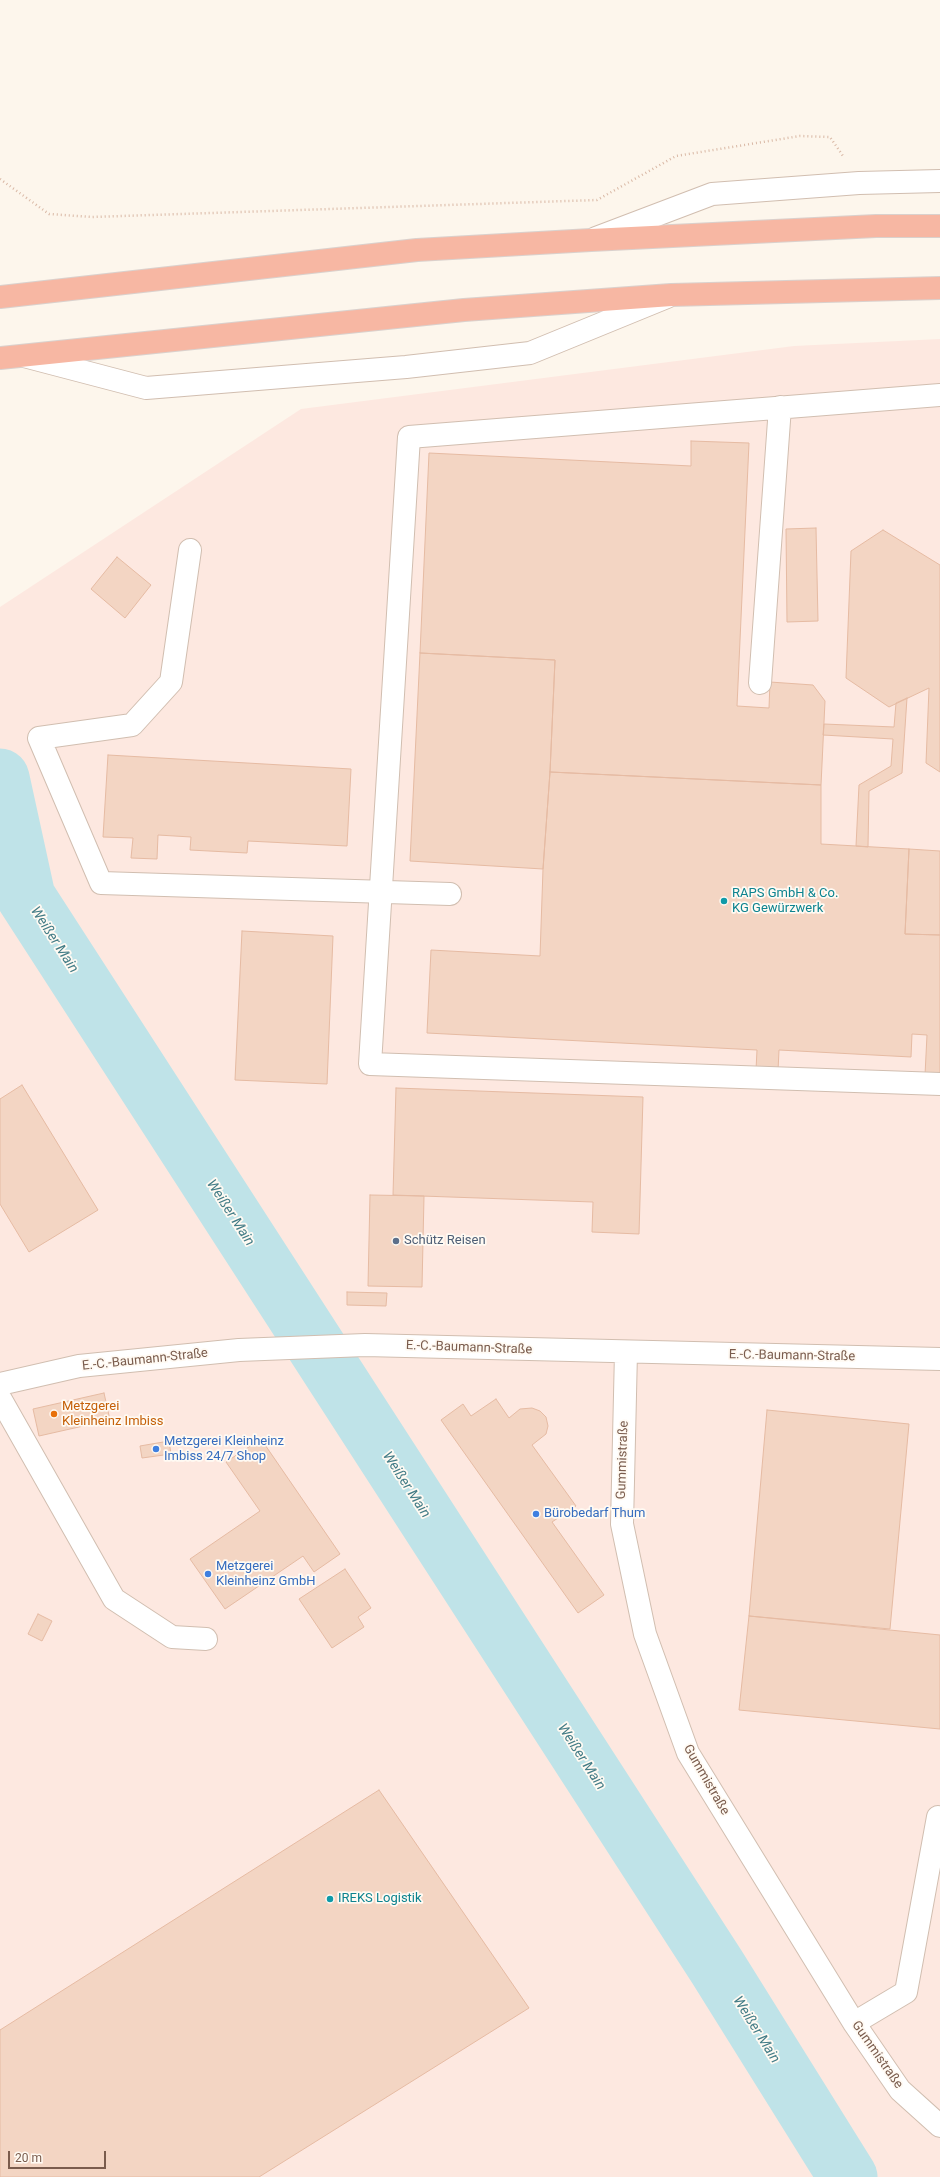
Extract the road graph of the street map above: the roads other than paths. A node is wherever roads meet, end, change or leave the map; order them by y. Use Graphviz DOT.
graph roads {
  1 [pos="940,181"];
  2 [pos="940,226"];
  3 [pos="591,240"];
  4 [pos="940,288"];
  5 [pos="671,295"];
  6 [pos="9,296"];
  7 [pos="9,356"];
  8 [pos="940,395"];
  9 [pos="780,406"];
  10 [pos="190,550"];
  11 [pos="760,683"];
  12 [pos="381,891"];
  13 [pos="450,894"];
  14 [pos="940,1084"];
  15 [pos="626,1352"];
  16 [pos="940,1359"];
  17 [pos="0,1384"];
  18 [pos="0,1398"];
  19 [pos="206,1639"];
  20 [pos="938,1817"];
  21 [pos="854,2023"];
  22 [pos="940,2126"];
  1 -- 3 [label="street"];
  2 -- 3 [label="highway"];
  3 -- 6 [label="highway"];
  4 -- 5 [label="highway"];
  5 -- 7 [label="highway"];
  5 -- 7 [label="street"];
  8 -- 9 [label="street"];
  9 -- 11 [label="street"];
  9 -- 12 [label="street"];
  10 -- 12 [label="street"];
  12 -- 13 [label="street"];
  12 -- 14 [label="street"];
  15 -- 16 [label="street, E.-C.-Baumann-Straße"];
  15 -- 17 [label="street, E.-C.-Baumann-Straße"];
  15 -- 21 [label="street, Gummistraße"];
  18 -- 19 [label="street"];
  20 -- 21 [label="street"];
  21 -- 22 [label="street, Gummistraße"];
}
